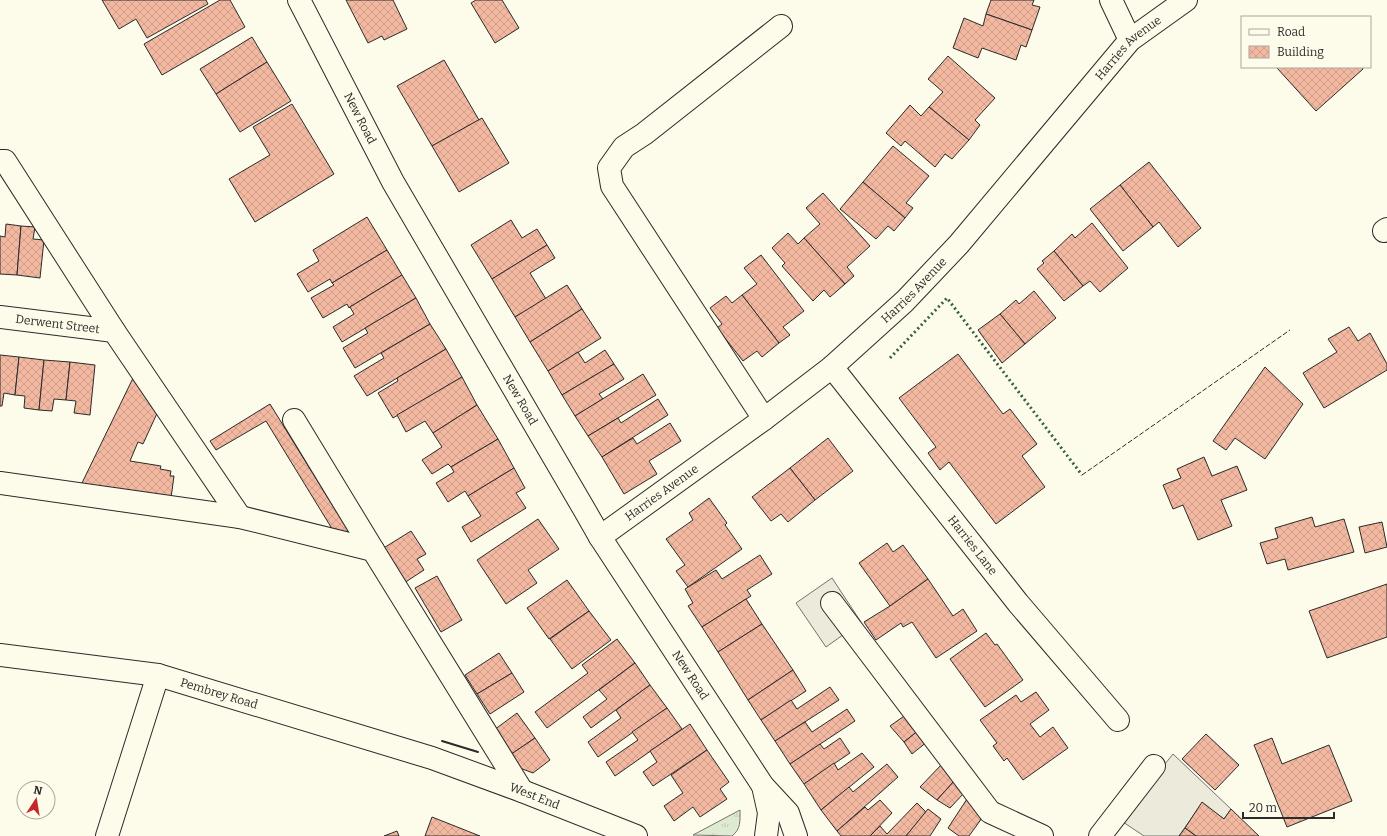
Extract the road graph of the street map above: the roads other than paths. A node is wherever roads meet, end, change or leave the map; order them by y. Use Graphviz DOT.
graph roads {
  1 [pos="299,0"];
  2 [pos="1111,0"];
  3 [pos="1186,0"];
  4 [pos="781,26"];
  5 [pos="1130,40"];
  6 [pos="0,161"];
  7 [pos="0,317"];
  8 [pos="114,331"];
  9 [pos="832,366"];
  10 [pos="764,419"];
  11 [pos="294,420"];
  12 [pos="0,483"];
  13 [pos="240,517"];
  14 [pos="600,537"];
  15 [pos="373,550"];
  16 [pos="832,603"];
  17 [pos="0,655"];
  18 [pos="158,675"];
  19 [pos="1118,720"];
  20 [pos="432,758"];
  21 [pos="1154,766"];
  22 [pos="763,786"];
  23 [pos="522,791"];
  24 [pos="107,836"];
  25 [pos="636,836"];
  26 [pos="766,836"];
  27 [pos="796,836"];
  28 [pos="1042,836"];
  29 [pos="1100,836"];
  1 -- 14 [label="main road, New Road"];
  2 -- 5 [label="main road"];
  3 -- 5 [label="main road, Harries Avenue"];
  4 -- 10 [label="main road"];
  5 -- 9 [label="main road, Harries Avenue"];
  6 -- 8 [label="main road"];
  7 -- 8 [label="main road, Derwent Street"];
  8 -- 13 [label="main road"];
  9 -- 10 [label="main road, Harries Avenue"];
  9 -- 19 [label="main road, Harries Lane"];
  10 -- 14 [label="main road, Harries Avenue"];
  11 -- 15 [label="main road"];
  12 -- 13 [label="main road"];
  13 -- 15 [label="main road"];
  14 -- 22 [label="main road, New Road"];
  15 -- 23 [label="main road"];
  16 -- 28 [label="main road"];
  17 -- 18 [label="main road, Pembrey Road"];
  18 -- 20 [label="main road, Pembrey Road"];
  18 -- 24 [label="main road"];
  20 -- 23 [label="main road, West End"];
  21 -- 29 [label="main road"];
  22 -- 26 [label="main road, New Road"];
  22 -- 27 [label="main road, New Road"];
  23 -- 25 [label="main road, West End"];
}
